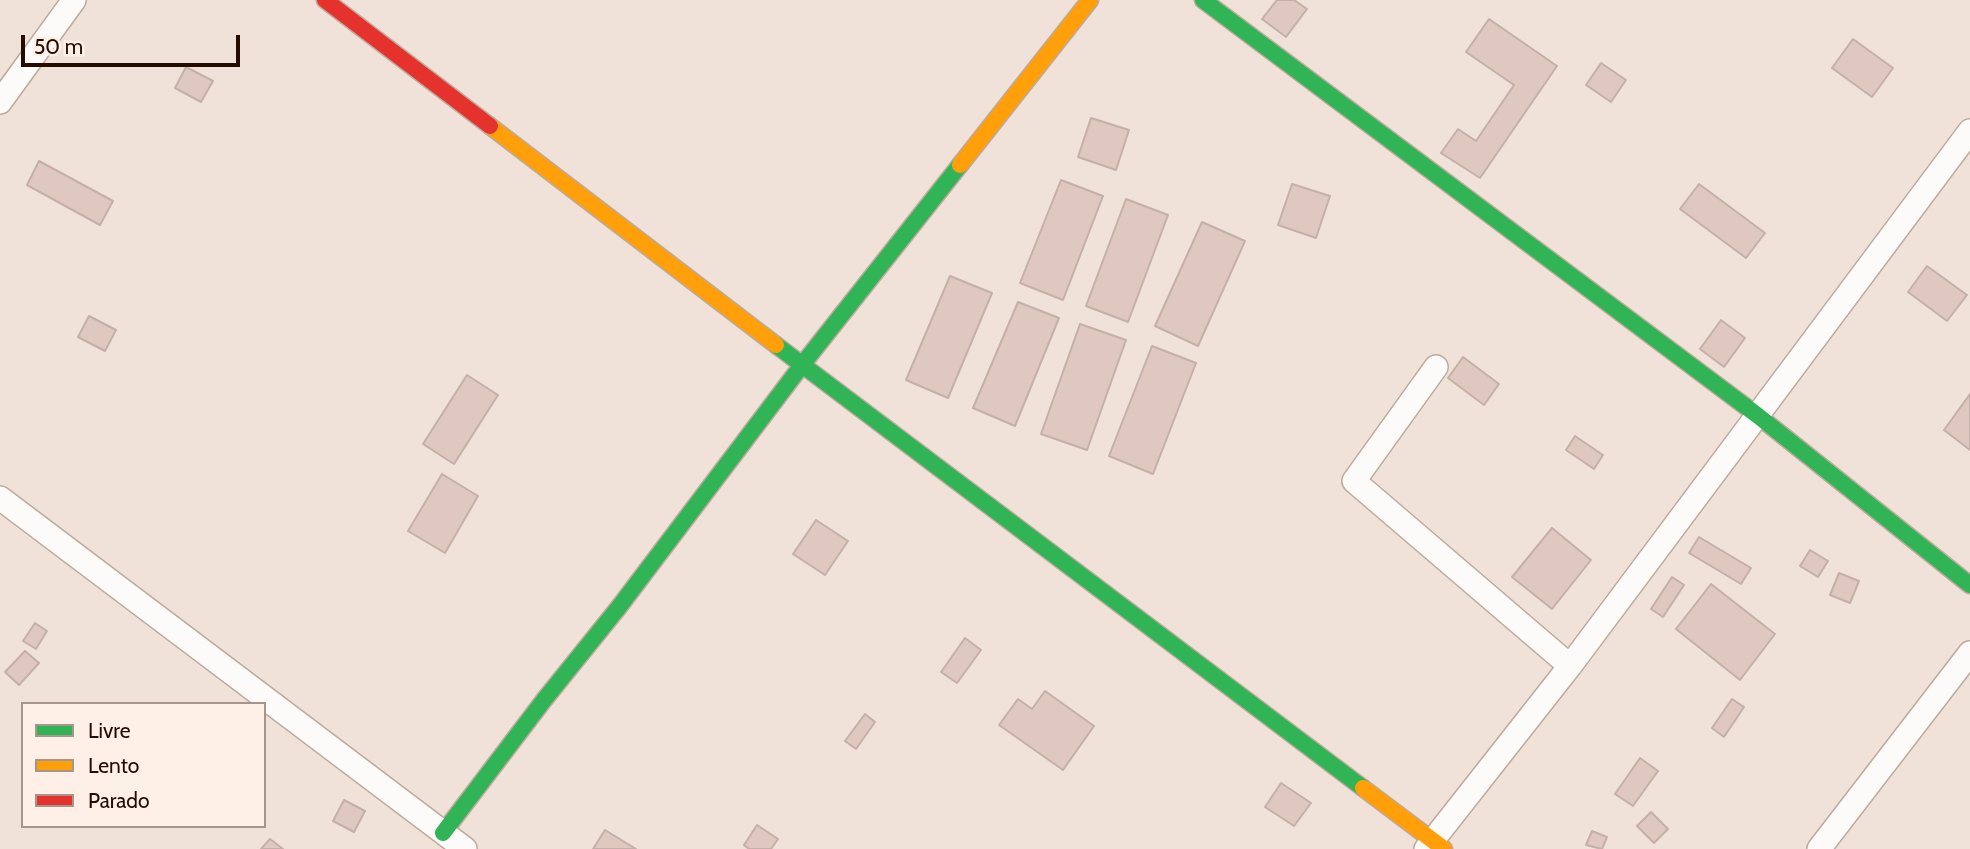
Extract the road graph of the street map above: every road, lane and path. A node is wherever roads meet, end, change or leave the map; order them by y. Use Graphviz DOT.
graph roads {
  1 [pos="74,0"];
  2 [pos="326,0"];
  3 [pos="1090,0"];
  4 [pos="1203,0"];
  5 [pos="0,102"];
  6 [pos="1970,131"];
  7 [pos="802,365"];
  8 [pos="1436,367"];
  9 [pos="1757,415"];
  10 [pos="0,498"];
  11 [pos="1970,585"];
  12 [pos="1970,653"];
  13 [pos="1570,666"];
  14 [pos="443,833"];
  15 [pos="1434,846"];
  16 [pos="465,849"];
  17 [pos="1819,849"];
  1 -- 5 [label="street"];
  2 -- 7 [label="street"];
  3 -- 7 [label="street"];
  4 -- 9 [label="street"];
  6 -- 9 [label="street"];
  7 -- 14 [label="street"];
  7 -- 15 [label="street"];
  8 -- 13 [label="street"];
  9 -- 11 [label="street"];
  9 -- 13 [label="street"];
  10 -- 14 [label="street"];
  12 -- 17 [label="street"];
  13 -- 15 [label="street"];
  14 -- 16 [label="street"];
}
